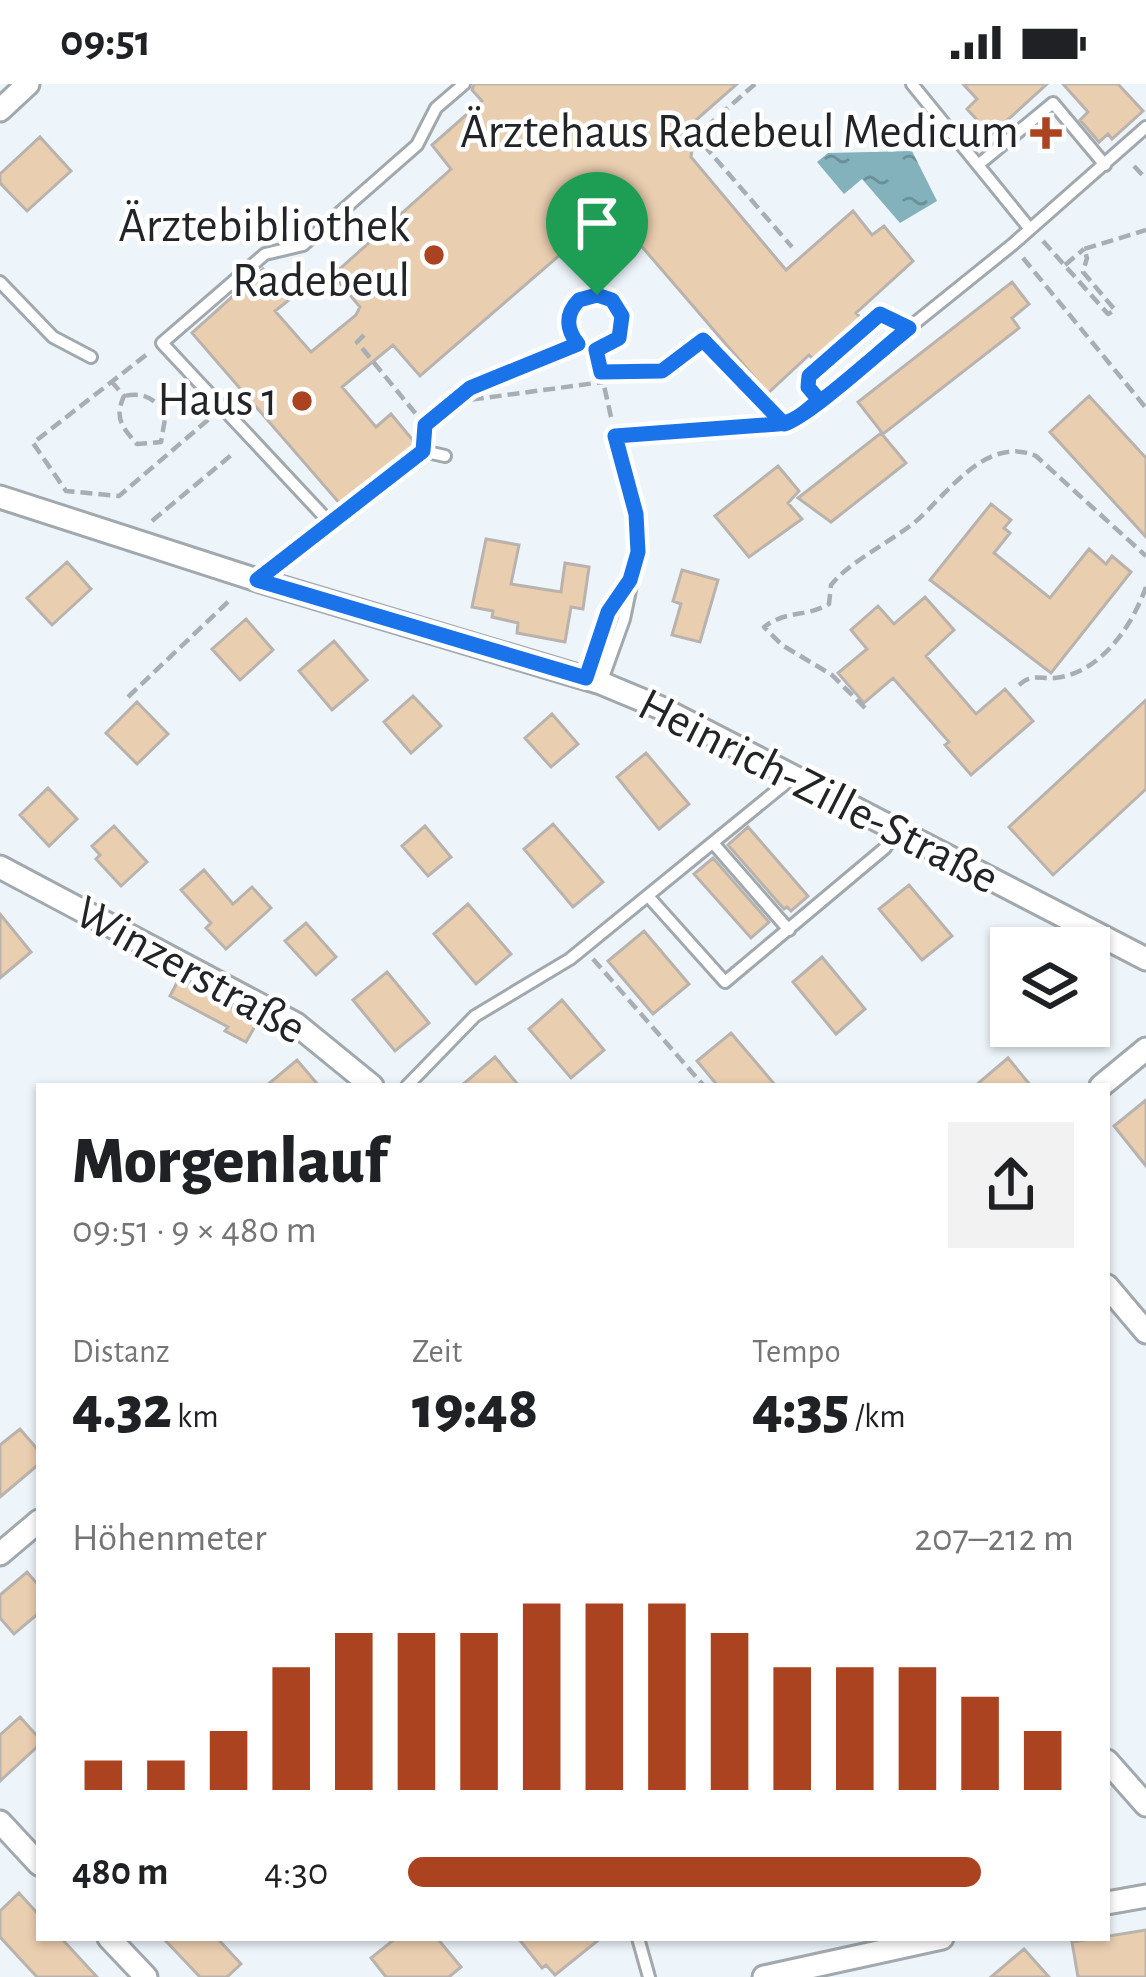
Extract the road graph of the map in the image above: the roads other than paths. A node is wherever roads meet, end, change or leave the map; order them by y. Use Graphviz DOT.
graph roads {
  1 [pos="28,84"];
  2 [pos="464,84"];
  3 [pos="912,84"];
  4 [pos="0,110"];
  5 [pos="1146,127"];
  6 [pos="978,165"];
  7 [pos="1105,165"];
  8 [pos="1030,229"];
  9 [pos="0,282"];
  10 [pos="909,328"];
  11 [pos="91,357"];
  12 [pos="819,400"];
  13 [pos="446,456"];
  14 [pos="0,497"];
  15 [pos="594,681"];
  16 [pos="794,778"];
  17 [pos="896,830"];
  18 [pos="713,843"];
  19 [pos="0,867"];
  20 [pos="648,896"];
  21 [pos="789,930"];
  22 [pos="1146,959"];
  23 [pos="1146,1049"];
  24 [pos="368,1083"];
  25 [pos="410,1083"];
  26 [pos="1105,1083"];
  27 [pos="1110,1290"];
  28 [pos="1146,1332"];
  29 [pos="36,1524"];
  30 [pos="0,1554"];
  31 [pos="1110,1764"];
  32 [pos="1146,1805"];
  33 [pos="0,1822"];
  34 [pos="36,1861"];
  35 [pos="1146,1897"];
  36 [pos="1110,1903"];
  37 [pos="112,1941"];
  38 [pos="639,1941"];
  39 [pos="928,1941"];
  40 [pos="146,1977"];
  41 [pos="650,1977"];
  42 [pos="764,1977"];
  1 -- 4 [label="street"];
  2 -- 13 [label="lane"];
  3 -- 6 [label="lane"];
  5 -- 7 [label="lane"];
  6 -- 7 [label="lane"];
  6 -- 8 [label="lane"];
  7 -- 8 [label="lane"];
  8 -- 10 [label="lane"];
  9 -- 11 [label="lane"];
  10 -- 12 [label="lane"];
  10 -- 12 [label="lane"];
  12 -- 15 [label="lane"];
  14 -- 15 [label="street, Heinrich-Zille-Straße"];
  15 -- 16 [label="street, Heinrich-Zille-Straße"];
  16 -- 17 [label="street, Heinrich-Zille-Straße"];
  16 -- 18 [label="lane"];
  17 -- 21 [label="lane"];
  17 -- 22 [label="street, Heinrich-Zille-Straße"];
  18 -- 20 [label="lane"];
  18 -- 21 [label="lane"];
  19 -- 24 [label="street, Winzerstraße"];
  20 -- 21 [label="lane"];
  20 -- 25 [label="lane"];
  23 -- 26 [label="street"];
  27 -- 28 [label="street"];
  29 -- 30 [label="street"];
  31 -- 32 [label="street"];
  33 -- 34 [label="street"];
  35 -- 36 [label="street"];
  37 -- 40 [label="street"];
  38 -- 41 [label="lane"];
  39 -- 42 [label="street"];
}
